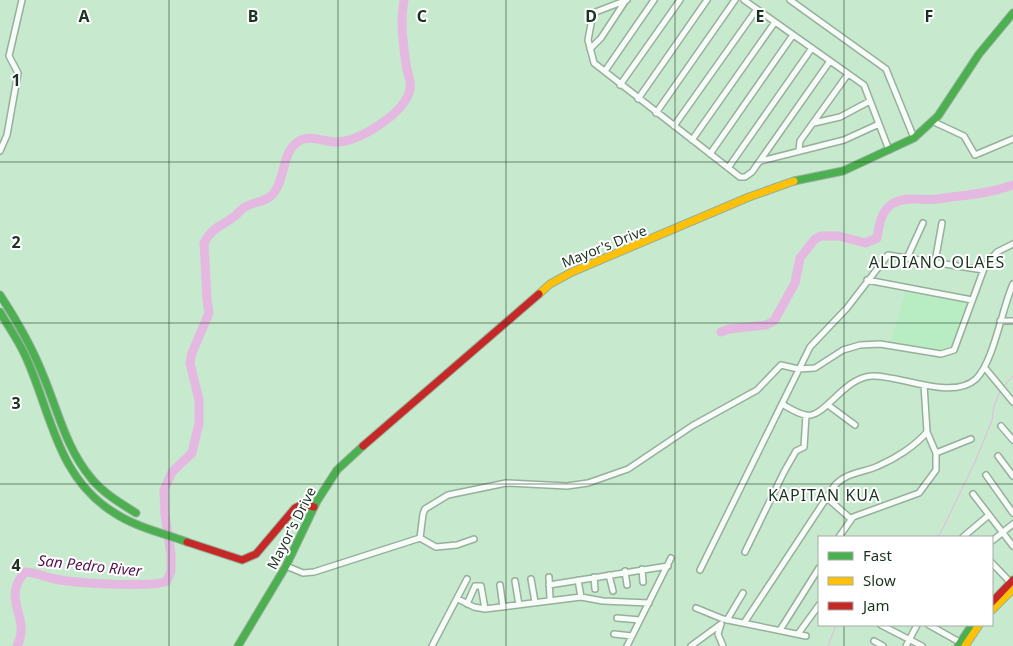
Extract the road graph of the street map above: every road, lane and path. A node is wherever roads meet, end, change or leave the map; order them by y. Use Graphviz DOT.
graph roads {
  1 [pos="22,0"];
  2 [pos="627,0"];
  3 [pos="654,0"];
  4 [pos="680,0"];
  5 [pos="707,0"];
  6 [pos="735,0"];
  7 [pos="744,0"];
  8 [pos="790,0"];
  9 [pos="757,9"];
  10 [pos="1013,13"];
  11 [pos="775,22"];
  12 [pos="794,35"];
  13 [pos="812,48"];
  14 [pos="590,49"];
  15 [pos="830,61"];
  16 [pos="605,71"];
  17 [pos="848,74"];
  18 [pos="620,85"];
  19 [pos="638,99"];
  20 [pos="870,101"];
  21 [pos="656,113"];
  22 [pos="934,122"];
  23 [pos="814,123"];
  24 [pos="879,124"];
  25 [pos="674,126"];
  26 [pos="914,138"];
  27 [pos="1013,139"];
  28 [pos="692,140"];
  29 [pos="799,150"];
  30 [pos="889,150"];
  31 [pos="0,151"];
  32 [pos="710,154"];
  33 [pos="760,161"];
  34 [pos="728,168"];
  35 [pos="923,223"];
  36 [pos="942,223"];
  37 [pos="1013,244"];
  38 [pos="908,258"];
  39 [pos="935,262"];
  40 [pos="983,270"];
  41 [pos="867,280"];
  42 [pos="1013,284"];
  43 [pos="0,295"];
  44 [pos="972,300"];
  45 [pos="0,312"];
  46 [pos="1000,321"];
  47 [pos="1013,321"];
  48 [pos="985,368"];
  49 [pos="798,369"];
  50 [pos="924,384"];
  51 [pos="1013,402"];
  52 [pos="782,404"];
  53 [pos="828,405"];
  54 [pos="806,416"];
  55 [pos="855,425"];
  56 [pos="1001,426"];
  57 [pos="927,432"];
  58 [pos="971,439"];
  59 [pos="1013,440"];
  60 [pos="936,453"];
  61 [pos="998,456"];
  62 [pos="986,475"];
  63 [pos="1013,476"];
  64 [pos="972,494"];
  65 [pos="826,497"];
  66 [pos="314,507"];
  67 [pos="136,513"];
  68 [pos="1013,513"];
  69 [pos="989,515"];
  70 [pos="851,518"];
  71 [pos="1013,524"];
  72 [pos="1003,532"];
  73 [pos="840,536"];
  74 [pos="964,536"];
  75 [pos="420,538"];
  76 [pos="474,539"];
  77 [pos="993,540"];
  78 [pos="1013,546"];
  79 [pos="745,552"];
  80 [pos="671,558"];
  81 [pos="993,564"];
  82 [pos="286,566"];
  83 [pos="668,566"];
  84 [pos="642,569"];
  85 [pos="700,570"];
  86 [pos="818,570"];
  87 [pos="625,572"];
  88 [pos="609,575"];
  89 [pos="549,577"];
  90 [pos="594,577"];
  91 [pos="467,579"];
  92 [pos="531,579"];
  93 [pos="578,580"];
  94 [pos="515,581"];
  95 [pos="643,582"];
  96 [pos="500,584"];
  97 [pos="1012,584"];
  98 [pos="550,585"];
  99 [pos="627,585"];
  100 [pos="595,589"];
  101 [pos="613,591"];
  102 [pos="743,594"];
  103 [pos="581,597"];
  104 [pos="995,598"];
  105 [pos="458,599"];
  106 [pos="550,599"];
  107 [pos="535,602"];
  108 [pos="649,603"];
  109 [pos="467,604"];
  110 [pos="518,605"];
  111 [pos="818,606"];
  112 [pos="503,607"];
  113 [pos="696,608"];
  114 [pos="485,609"];
  115 [pos="617,618"];
  116 [pos="640,620"];
  117 [pos="724,621"];
  118 [pos="744,623"];
  119 [pos="883,626"];
  120 [pos="917,626"];
  121 [pos="931,626"];
  122 [pos="971,626"];
  123 [pos="979,626"];
  124 [pos="780,630"];
  125 [pos="614,634"];
  126 [pos="798,634"];
  127 [pos="632,636"];
  128 [pos="806,636"];
  129 [pos="910,640"];
  130 [pos="874,641"];
  131 [pos="962,645"];
  132 [pos="238,646"];
  133 [pos="432,646"];
  134 [pos="627,646"];
  135 [pos="691,646"];
  136 [pos="723,646"];
  137 [pos="883,646"];
  138 [pos="906,646"];
  139 [pos="922,646"];
  1 -- 31 [label="street"];
  2 -- 14 [label="street"];
  2 -- 14 [label="street"];
  3 -- 16 [label="street"];
  4 -- 18 [label="street"];
  5 -- 19 [label="street"];
  6 -- 21 [label="street"];
  7 -- 9 [label="street"];
  8 -- 26 [label="street"];
  9 -- 11 [label="street"];
  9 -- 25 [label="street"];
  10 -- 22 [label="street, Mayor's Drive"];
  11 -- 12 [label="street"];
  11 -- 28 [label="street"];
  12 -- 13 [label="street"];
  12 -- 32 [label="street"];
  13 -- 15 [label="street"];
  13 -- 34 [label="street"];
  14 -- 16 [label="street"];
  15 -- 17 [label="street"];
  15 -- 33 [label="street"];
  16 -- 18 [label="street"];
  17 -- 20 [label="street"];
  17 -- 23 [label="street"];
  18 -- 19 [label="street"];
  19 -- 21 [label="street"];
  20 -- 23 [label="street"];
  20 -- 24 [label="street"];
  21 -- 25 [label="street"];
  22 -- 26 [label="street, Mayor's Drive"];
  22 -- 27 [label="street"];
  23 -- 29 [label="street"];
  24 -- 29 [label="street"];
  24 -- 30 [label="street"];
  25 -- 28 [label="street"];
  26 -- 30 [label="street, Mayor's Drive"];
  28 -- 32 [label="street"];
  29 -- 33 [label="street"];
  30 -- 66 [label="street, Mayor's Drive"];
  32 -- 34 [label="street"];
  33 -- 34 [label="street"];
  35 -- 38 [label="street"];
  36 -- 39 [label="street"];
  37 -- 40 [label="street"];
  38 -- 39 [label="street"];
  38 -- 41 [label="street"];
  39 -- 40 [label="street"];
  40 -- 44 [label="street"];
  41 -- 44 [label="street"];
  41 -- 49 [label="street"];
  42 -- 46 [label="street"];
  43 -- 67 [label="street"];
  44 -- 49 [label="street"];
  45 -- 66 [label="street"];
  46 -- 47 [label="street"];
  46 -- 48 [label="street"];
  48 -- 50 [label="street"];
  48 -- 51 [label="street"];
  49 -- 52 [label="street"];
  49 -- 75 [label="street"];
  50 -- 53 [label="street"];
  50 -- 57 [label="street"];
  52 -- 54 [label="street"];
  52 -- 85 [label="street"];
  53 -- 54 [label="street"];
  53 -- 55 [label="street"];
  54 -- 79 [label="street"];
  56 -- 59 [label="street"];
  57 -- 60 [label="street"];
  57 -- 65 [label="street"];
  58 -- 60 [label="street"];
  60 -- 70 [label="street"];
  61 -- 63 [label="street"];
  62 -- 68 [label="street"];
  64 -- 69 [label="street"];
  65 -- 70 [label="street"];
  65 -- 118 [label="street"];
  66 -- 82 [label="street, Mayor's Drive"];
  69 -- 72 [label="street"];
  69 -- 74 [label="street"];
  70 -- 73 [label="street"];
  71 -- 72 [label="street"];
  72 -- 77 [label="street"];
  72 -- 78 [label="street"];
  75 -- 76 [label="street"];
  75 -- 82 [label="street"];
  80 -- 83 [label="street"];
  81 -- 97 [label="street"];
  82 -- 132 [label="street, Mayor's Drive"];
  83 -- 84 [label="street"];
  83 -- 108 [label="street"];
  84 -- 87 [label="street"];
  84 -- 95 [label="street"];
  86 -- 124 [label="street"];
  87 -- 88 [label="street"];
  87 -- 99 [label="street"];
  88 -- 90 [label="street"];
  88 -- 101 [label="street"];
  89 -- 98 [label="street"];
  90 -- 93 [label="street"];
  90 -- 100 [label="street"];
  91 -- 105 [label="street"];
  92 -- 107 [label="street"];
  93 -- 98 [label="street"];
  93 -- 103 [label="street"];
  94 -- 110 [label="street"];
  96 -- 112 [label="street"];
  97 -- 104 [label="street"];
  98 -- 106 [label="street"];
  102 -- 117 [label="street"];
  103 -- 106 [label="street"];
  103 -- 108 [label="street"];
  105 -- 109 [label="street"];
  105 -- 133 [label="street"];
  106 -- 107 [label="street"];
  107 -- 110 [label="street"];
  108 -- 116 [label="street"];
  109 -- 114 [label="street"];
  109 -- 114 [label="street"];
  110 -- 112 [label="street"];
  111 -- 126 [label="street"];
  112 -- 114 [label="street"];
  113 -- 117 [label="street"];
  115 -- 116 [label="street"];
  116 -- 127 [label="street"];
  117 -- 118 [label="street"];
  117 -- 135 [label="street"];
  117 -- 136 [label="street"];
  118 -- 124 [label="street"];
  119 -- 129 [label="street"];
  120 -- 129 [label="street"];
  121 -- 131 [label="street"];
  122 -- 131 [label="street"];
  123 -- 131 [label="street"];
  124 -- 126 [label="street"];
  125 -- 127 [label="street"];
  126 -- 128 [label="street"];
  127 -- 134 [label="street"];
  129 -- 138 [label="street"];
  129 -- 139 [label="street"];
  130 -- 137 [label="street"];
}
